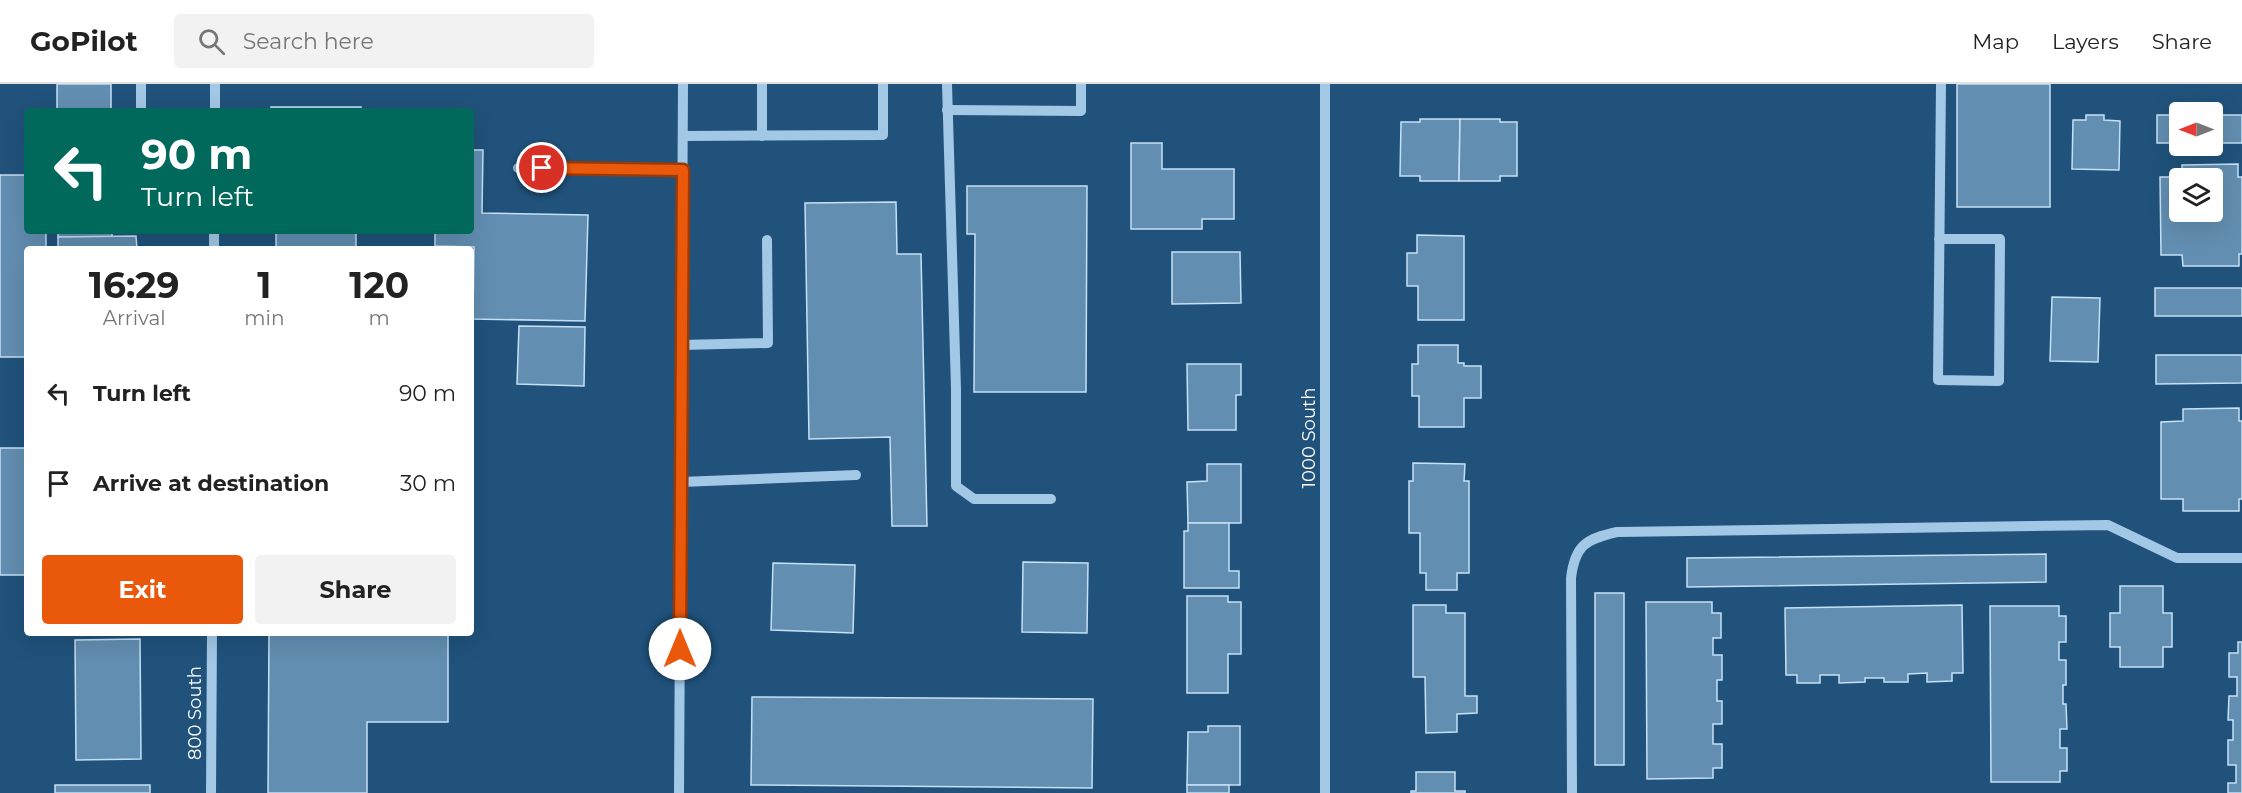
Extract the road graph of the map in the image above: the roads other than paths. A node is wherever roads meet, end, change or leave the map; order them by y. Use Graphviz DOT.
graph roads {
  1 [pos="141,84"];
  2 [pos="215,84"];
  3 [pos="683,84"];
  4 [pos="762,84"];
  5 [pos="883,84"];
  6 [pos="946,84"];
  7 [pos="1081,84"];
  8 [pos="1325,84"];
  9 [pos="1941,84"];
  10 [pos="141,108"];
  11 [pos="214,108"];
  12 [pos="947,110"];
  13 [pos="683,136"];
  14 [pos="762,136"];
  15 [pos="518,168"];
  16 [pos="683,170"];
  17 [pos="1940,239"];
  18 [pos="767,240"];
  19 [pos="681,345"];
  20 [pos="856,475"];
  21 [pos="681,482"];
  22 [pos="1052,499"];
  23 [pos="2242,558"];
  24 [pos="212,636"];
  25 [pos="211,793"];
  26 [pos="679,793"];
  27 [pos="1325,793"];
  28 [pos="1572,793"];
  1 -- 10 [label="street"];
  2 -- 11 [label="street"];
  3 -- 13 [label="street"];
  4 -- 14 [label="street"];
  5 -- 14 [label="street"];
  6 -- 12 [label="street"];
  7 -- 12 [label="street"];
  8 -- 27 [label="street, 1000 South"];
  9 -- 17 [label="street"];
  12 -- 22 [label="street"];
  13 -- 14 [label="street"];
  13 -- 16 [label="street"];
  15 -- 16 [label="street"];
  16 -- 19 [label="street"];
  17 -- 17 [label="street"];
  18 -- 19 [label="street"];
  19 -- 21 [label="street"];
  20 -- 21 [label="street"];
  21 -- 26 [label="street"];
  23 -- 28 [label="street"];
  24 -- 25 [label="street, 800 South"];
}
